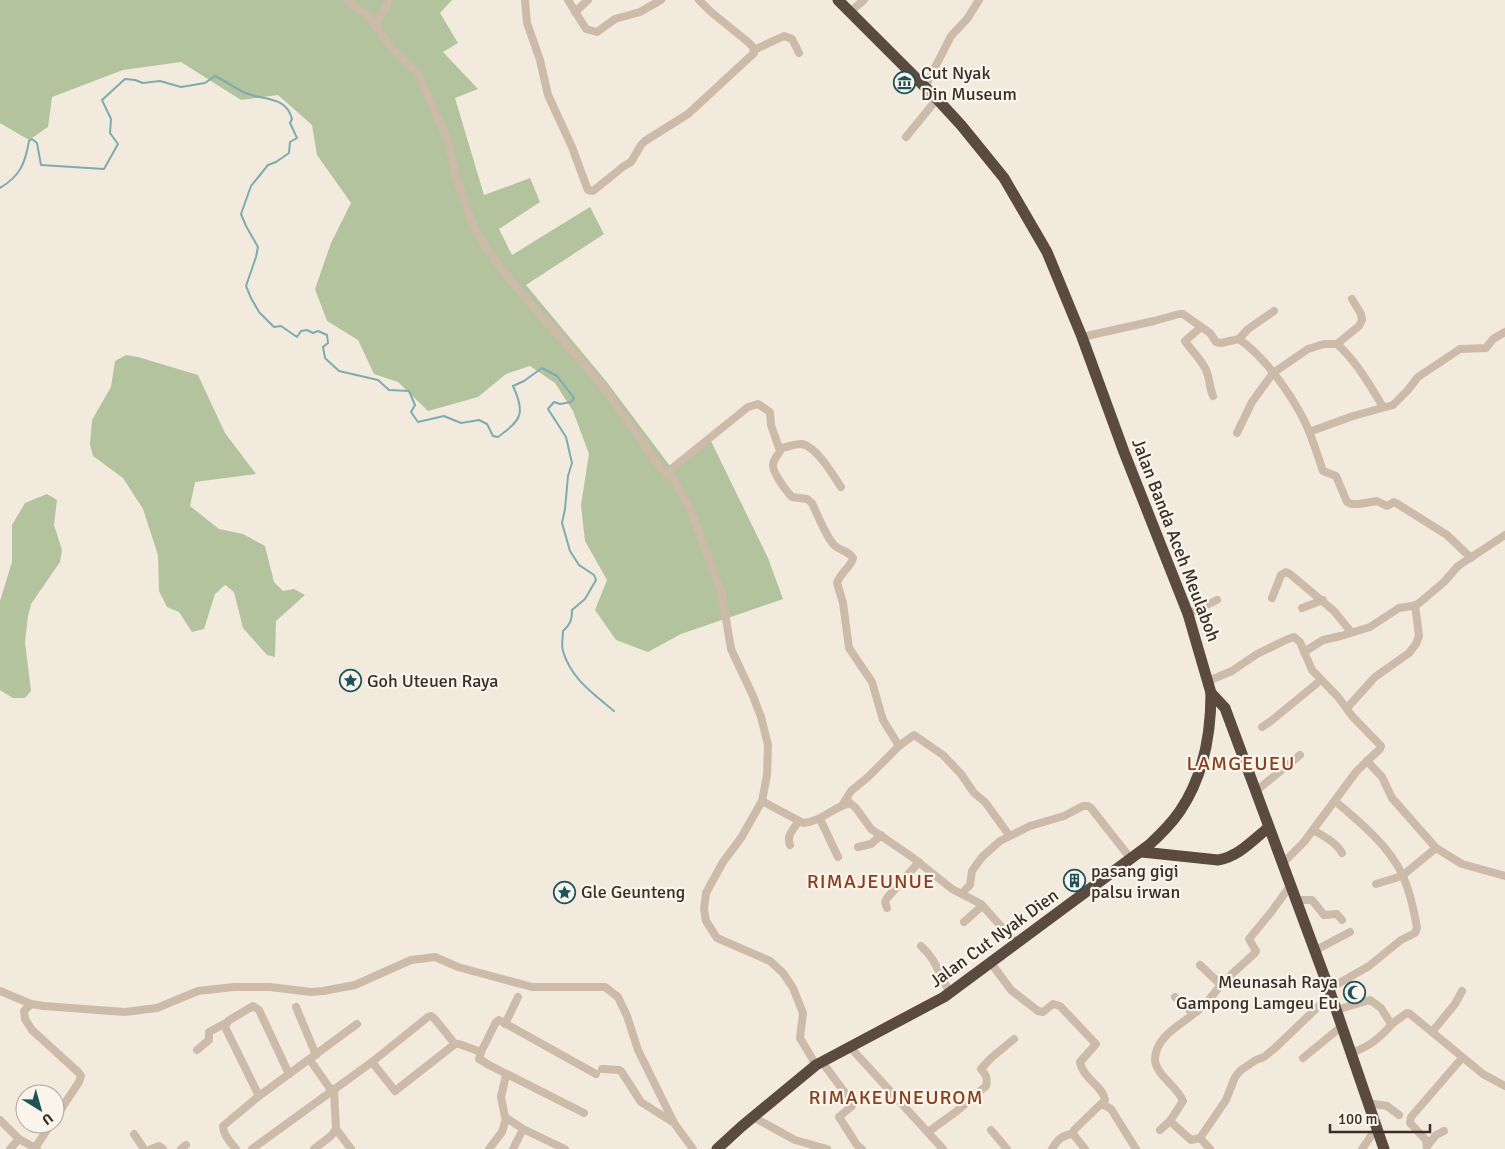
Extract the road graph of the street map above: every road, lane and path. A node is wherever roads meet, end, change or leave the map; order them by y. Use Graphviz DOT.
graph roads {
  1 [pos="347,0"];
  2 [pos="388,0"];
  3 [pos="525,0"];
  4 [pos="568,0"];
  5 [pos="588,0"];
  6 [pos="661,0"];
  7 [pos="700,0"];
  8 [pos="838,0"];
  9 [pos="864,0"];
  10 [pos="978,0"];
  11 [pos="575,12"];
  12 [pos="850,12"];
  13 [pos="375,24"];
  14 [pos="754,50"];
  15 [pos="799,53"];
  16 [pos="925,87"];
  17 [pos="938,99"];
  18 [pos="906,137"];
  19 [pos="1352,299"];
  20 [pos="1274,311"];
  21 [pos="1200,328"];
  22 [pos="1505,332"];
  23 [pos="1082,337"];
  24 [pos="1240,339"];
  25 [pos="1337,344"];
  26 [pos="1273,373"];
  27 [pos="1213,396"];
  28 [pos="1383,407"];
  29 [pos="1309,432"];
  30 [pos="1237,433"];
  31 [pos="780,448"];
  32 [pos="665,474"];
  33 [pos="841,487"];
  34 [pos="1505,535"];
  35 [pos="1471,558"];
  36 [pos="1272,598"];
  37 [pos="1216,600"];
  38 [pos="1322,600"];
  39 [pos="1415,605"];
  40 [pos="1302,608"];
  41 [pos="1188,614"];
  42 [pos="1351,632"];
  43 [pos="1304,652"];
  44 [pos="1321,680"];
  45 [pos="1208,681"];
  46 [pos="1211,693"];
  47 [pos="1348,708"];
  48 [pos="1262,727"];
  49 [pos="899,746"];
  50 [pos="1300,755"];
  51 [pos="1367,761"];
  52 [pos="1256,791"];
  53 [pos="762,801"];
  54 [pos="1336,801"];
  55 [pos="843,804"];
  56 [pos="820,818"];
  57 [pos="798,822"];
  58 [pos="1268,828"];
  59 [pos="1313,830"];
  60 [pos="881,835"];
  61 [pos="1010,835"];
  62 [pos="790,846"];
  63 [pos="858,848"];
  64 [pos="1436,848"];
  65 [pos="1142,852"];
  66 [pos="1342,853"];
  67 [pos="838,856"];
  68 [pos="1131,859"];
  69 [pos="919,862"];
  70 [pos="1282,864"];
  71 [pos="1402,876"];
  72 [pos="1505,876"];
  73 [pos="1376,884"];
  74 [pos="1290,886"];
  75 [pos="962,893"];
  76 [pos="1296,900"];
  77 [pos="982,906"];
  78 [pos="887,908"];
  79 [pos="1342,920"];
  80 [pos="964,922"];
  81 [pos="1350,932"];
  82 [pos="1017,944"];
  83 [pos="921,946"];
  84 [pos="1314,951"];
  85 [pos="991,963"];
  86 [pos="1200,966"];
  87 [pos="1221,985"];
  88 [pos="0,991"];
  89 [pos="1462,991"];
  90 [pos="950,992"];
  91 [pos="1330,993"];
  92 [pos="518,997"];
  93 [pos="1175,997"];
  94 [pos="31,1004"];
  95 [pos="296,1007"];
  96 [pos="1336,1010"];
  97 [pos="1193,1013"];
  98 [pos="226,1023"];
  99 [pos="1394,1023"];
  100 [pos="357,1024"];
  101 [pos="506,1024"];
  102 [pos="1342,1026"];
  103 [pos="1432,1032"];
  104 [pos="1014,1039"];
  105 [pos="455,1044"];
  106 [pos="850,1047"];
  107 [pos="197,1050"];
  108 [pos="481,1052"];
  109 [pos="1350,1053"];
  110 [pos="313,1057"];
  111 [pos="1303,1058"];
  112 [pos="1462,1058"];
  113 [pos="372,1062"];
  114 [pos="819,1064"];
  115 [pos="289,1074"];
  116 [pos="506,1075"];
  117 [pos="1505,1086"];
  118 [pos="333,1090"];
  119 [pos="259,1096"];
  120 [pos="65,1103"];
  121 [pos="1367,1103"];
  122 [pos="1102,1104"];
  123 [pos="584,1113"];
  124 [pos="1399,1115"];
  125 [pos="753,1117"];
  126 [pos="506,1118"];
  127 [pos="0,1120"];
  128 [pos="1170,1120"];
  129 [pos="674,1123"];
  130 [pos="523,1129"];
  131 [pos="336,1130"];
  132 [pos="991,1130"];
  133 [pos="1160,1130"];
  134 [pos="1376,1131"];
  135 [pos="1444,1131"];
  136 [pos="928,1132"];
  137 [pos="45,1134"];
  138 [pos="134,1134"];
  139 [pos="1073,1134"];
  140 [pos="19,1138"];
  141 [pos="1200,1138"];
  142 [pos="1428,1147"];
  143 [pos="36,1148"];
  144 [pos="10,1149"];
  145 [pos="144,1149"];
  146 [pos="151,1149"];
  147 [pos="163,1149"];
  148 [pos="236,1149"];
  149 [pos="252,1149"];
  150 [pos="314,1149"];
  151 [pos="352,1149"];
  152 [pos="489,1149"];
  153 [pos="513,1149"];
  154 [pos="564,1149"];
  155 [pos="693,1149"];
  156 [pos="717,1149"];
  157 [pos="827,1149"];
  158 [pos="861,1149"];
  159 [pos="943,1149"];
  160 [pos="1006,1149"];
  161 [pos="1052,1149"];
  162 [pos="1085,1149"];
  163 [pos="1136,1149"];
  164 [pos="1210,1149"];
  165 [pos="1362,1149"];
  166 [pos="1384,1149"];
  1 -- 13 [label="street"];
  2 -- 13 [label="street"];
  3 -- 14 [label="street"];
  4 -- 11 [label="street"];
  5 -- 11 [label="street"];
  6 -- 11 [label="street"];
  7 -- 14 [label="street"];
  8 -- 12 [label="highway, Jalan Banda Aceh Meulaboh"];
  9 -- 12 [label="street"];
  10 -- 16 [label="street"];
  12 -- 16 [label="highway, Jalan Banda Aceh Meulaboh"];
  13 -- 32 [label="street"];
  14 -- 15 [label="street"];
  16 -- 17 [label="highway, Jalan Banda Aceh Meulaboh"];
  17 -- 18 [label="street"];
  17 -- 23 [label="highway, Jalan Banda Aceh Meulaboh"];
  19 -- 25 [label="street"];
  20 -- 24 [label="street"];
  21 -- 23 [label="street"];
  21 -- 24 [label="street"];
  21 -- 27 [label="street"];
  22 -- 28 [label="street"];
  23 -- 41 [label="highway, Jalan Banda Aceh Meulaboh"];
  24 -- 26 [label="street"];
  25 -- 26 [label="street"];
  25 -- 28 [label="street"];
  26 -- 29 [label="street"];
  26 -- 30 [label="street"];
  28 -- 29 [label="street"];
  29 -- 35 [label="street"];
  31 -- 32 [label="street"];
  31 -- 33 [label="street"];
  31 -- 49 [label="street"];
  32 -- 53 [label="street"];
  34 -- 35 [label="street"];
  35 -- 39 [label="street"];
  36 -- 38 [label="street"];
  37 -- 41 [label="street"];
  38 -- 40 [label="street"];
  38 -- 42 [label="street"];
  39 -- 42 [label="street"];
  39 -- 47 [label="street"];
  41 -- 45 [label="highway, Jalan Banda Aceh Meulaboh"];
  42 -- 43 [label="street"];
  43 -- 44 [label="street"];
  43 -- 45 [label="street"];
  44 -- 47 [label="street"];
  44 -- 48 [label="street"];
  45 -- 46 [label="highway, Jalan Banda Aceh Meulaboh"];
  46 -- 52 [label="highway, Jalan Banda Aceh Meulaboh"];
  46 -- 65 [label="highway, Jalan Cut Nyak Dien"];
  47 -- 51 [label="street"];
  49 -- 55 [label="street"];
  49 -- 61 [label="street"];
  50 -- 52 [label="street"];
  51 -- 54 [label="street"];
  51 -- 64 [label="street"];
  52 -- 58 [label="highway, Jalan Banda Aceh Meulaboh"];
  53 -- 57 [label="street"];
  53 -- 114 [label="street"];
  54 -- 59 [label="street"];
  54 -- 71 [label="street"];
  55 -- 56 [label="street"];
  55 -- 60 [label="street"];
  56 -- 57 [label="street"];
  56 -- 67 [label="street"];
  57 -- 62 [label="street"];
  58 -- 65 [label="highway"];
  58 -- 70 [label="highway, Jalan Banda Aceh Meulaboh"];
  59 -- 66 [label="street"];
  59 -- 70 [label="street"];
  60 -- 63 [label="street"];
  60 -- 69 [label="street"];
  61 -- 68 [label="street"];
  61 -- 75 [label="street"];
  64 -- 71 [label="street"];
  64 -- 72 [label="street"];
  65 -- 68 [label="highway, Jalan Cut Nyak Dien"];
  68 -- 82 [label="highway, Jalan Cut Nyak Dien"];
  69 -- 75 [label="street"];
  69 -- 78 [label="street"];
  70 -- 74 [label="highway, Jalan Banda Aceh Meulaboh"];
  71 -- 73 [label="street"];
  71 -- 91 [label="street"];
  74 -- 76 [label="highway, Jalan Banda Aceh Meulaboh"];
  74 -- 87 [label="street"];
  75 -- 77 [label="street"];
  76 -- 79 [label="street"];
  76 -- 84 [label="highway, Jalan Banda Aceh Meulaboh"];
  77 -- 80 [label="street"];
  77 -- 82 [label="street"];
  81 -- 84 [label="street"];
  82 -- 85 [label="highway, Jalan Cut Nyak Dien"];
  83 -- 90 [label="street"];
  84 -- 91 [label="highway, Jalan Banda Aceh Meulaboh"];
  85 -- 90 [label="highway, Jalan Cut Nyak Dien"];
  85 -- 122 [label="street"];
  86 -- 87 [label="street"];
  87 -- 97 [label="street"];
  88 -- 94 [label="street"];
  89 -- 103 [label="street"];
  90 -- 106 [label="highway, Jalan Cut Nyak Dien"];
  91 -- 96 [label="highway, Jalan Banda Aceh Meulaboh"];
  91 -- 141 [label="street"];
  92 -- 101 [label="street"];
  93 -- 97 [label="street"];
  94 -- 120 [label="street"];
  94 -- 129 [label="street"];
  95 -- 110 [label="street"];
  96 -- 99 [label="street"];
  96 -- 102 [label="highway, Jalan Banda Aceh Meulaboh"];
  97 -- 128 [label="street"];
  98 -- 107 [label="street"];
  98 -- 115 [label="street"];
  98 -- 119 [label="street"];
  99 -- 103 [label="street"];
  99 -- 109 [label="street"];
  100 -- 110 [label="street"];
  101 -- 108 [label="street"];
  101 -- 129 [label="street"];
  102 -- 109 [label="highway, Jalan Banda Aceh Meulaboh"];
  102 -- 111 [label="street"];
  103 -- 112 [label="street"];
  104 -- 136 [label="street"];
  105 -- 108 [label="street"];
  105 -- 113 [label="street"];
  105 -- 113 [label="street"];
  106 -- 114 [label="highway, Jalan Cut Nyak Dien"];
  106 -- 136 [label="street"];
  108 -- 116 [label="street"];
  109 -- 121 [label="highway, Jalan Banda Aceh Meulaboh"];
  110 -- 115 [label="street"];
  110 -- 118 [label="street"];
  112 -- 117 [label="street"];
  112 -- 142 [label="street"];
  113 -- 118 [label="street"];
  114 -- 125 [label="highway, Jalan Cut Nyak Dien"];
  114 -- 158 [label="street"];
  115 -- 119 [label="street"];
  116 -- 123 [label="street"];
  116 -- 126 [label="street"];
  118 -- 131 [label="street"];
  118 -- 149 [label="street"];
  119 -- 148 [label="street"];
  121 -- 124 [label="street"];
  121 -- 134 [label="highway, Jalan Banda Aceh Meulaboh"];
  122 -- 139 [label="street"];
  122 -- 163 [label="street"];
  125 -- 156 [label="highway, Jalan Cut Nyak Dien"];
  125 -- 157 [label="street"];
  126 -- 130 [label="street"];
  126 -- 152 [label="street"];
  127 -- 140 [label="street"];
  128 -- 133 [label="street"];
  128 -- 141 [label="street"];
  129 -- 155 [label="street"];
  130 -- 153 [label="street"];
  130 -- 154 [label="street"];
  131 -- 150 [label="street"];
  131 -- 151 [label="street"];
  132 -- 160 [label="street"];
  134 -- 165 [label="street"];
  134 -- 166 [label="highway, Jalan Banda Aceh Meulaboh"];
  135 -- 142 [label="street"];
  136 -- 159 [label="street"];
  137 -- 143 [label="street"];
  138 -- 145 [label="street"];
  139 -- 161 [label="street"];
  139 -- 162 [label="street"];
  140 -- 143 [label="street"];
  140 -- 144 [label="street"];
  141 -- 164 [label="street"];
  146 -- 147 [label="street"];
}
